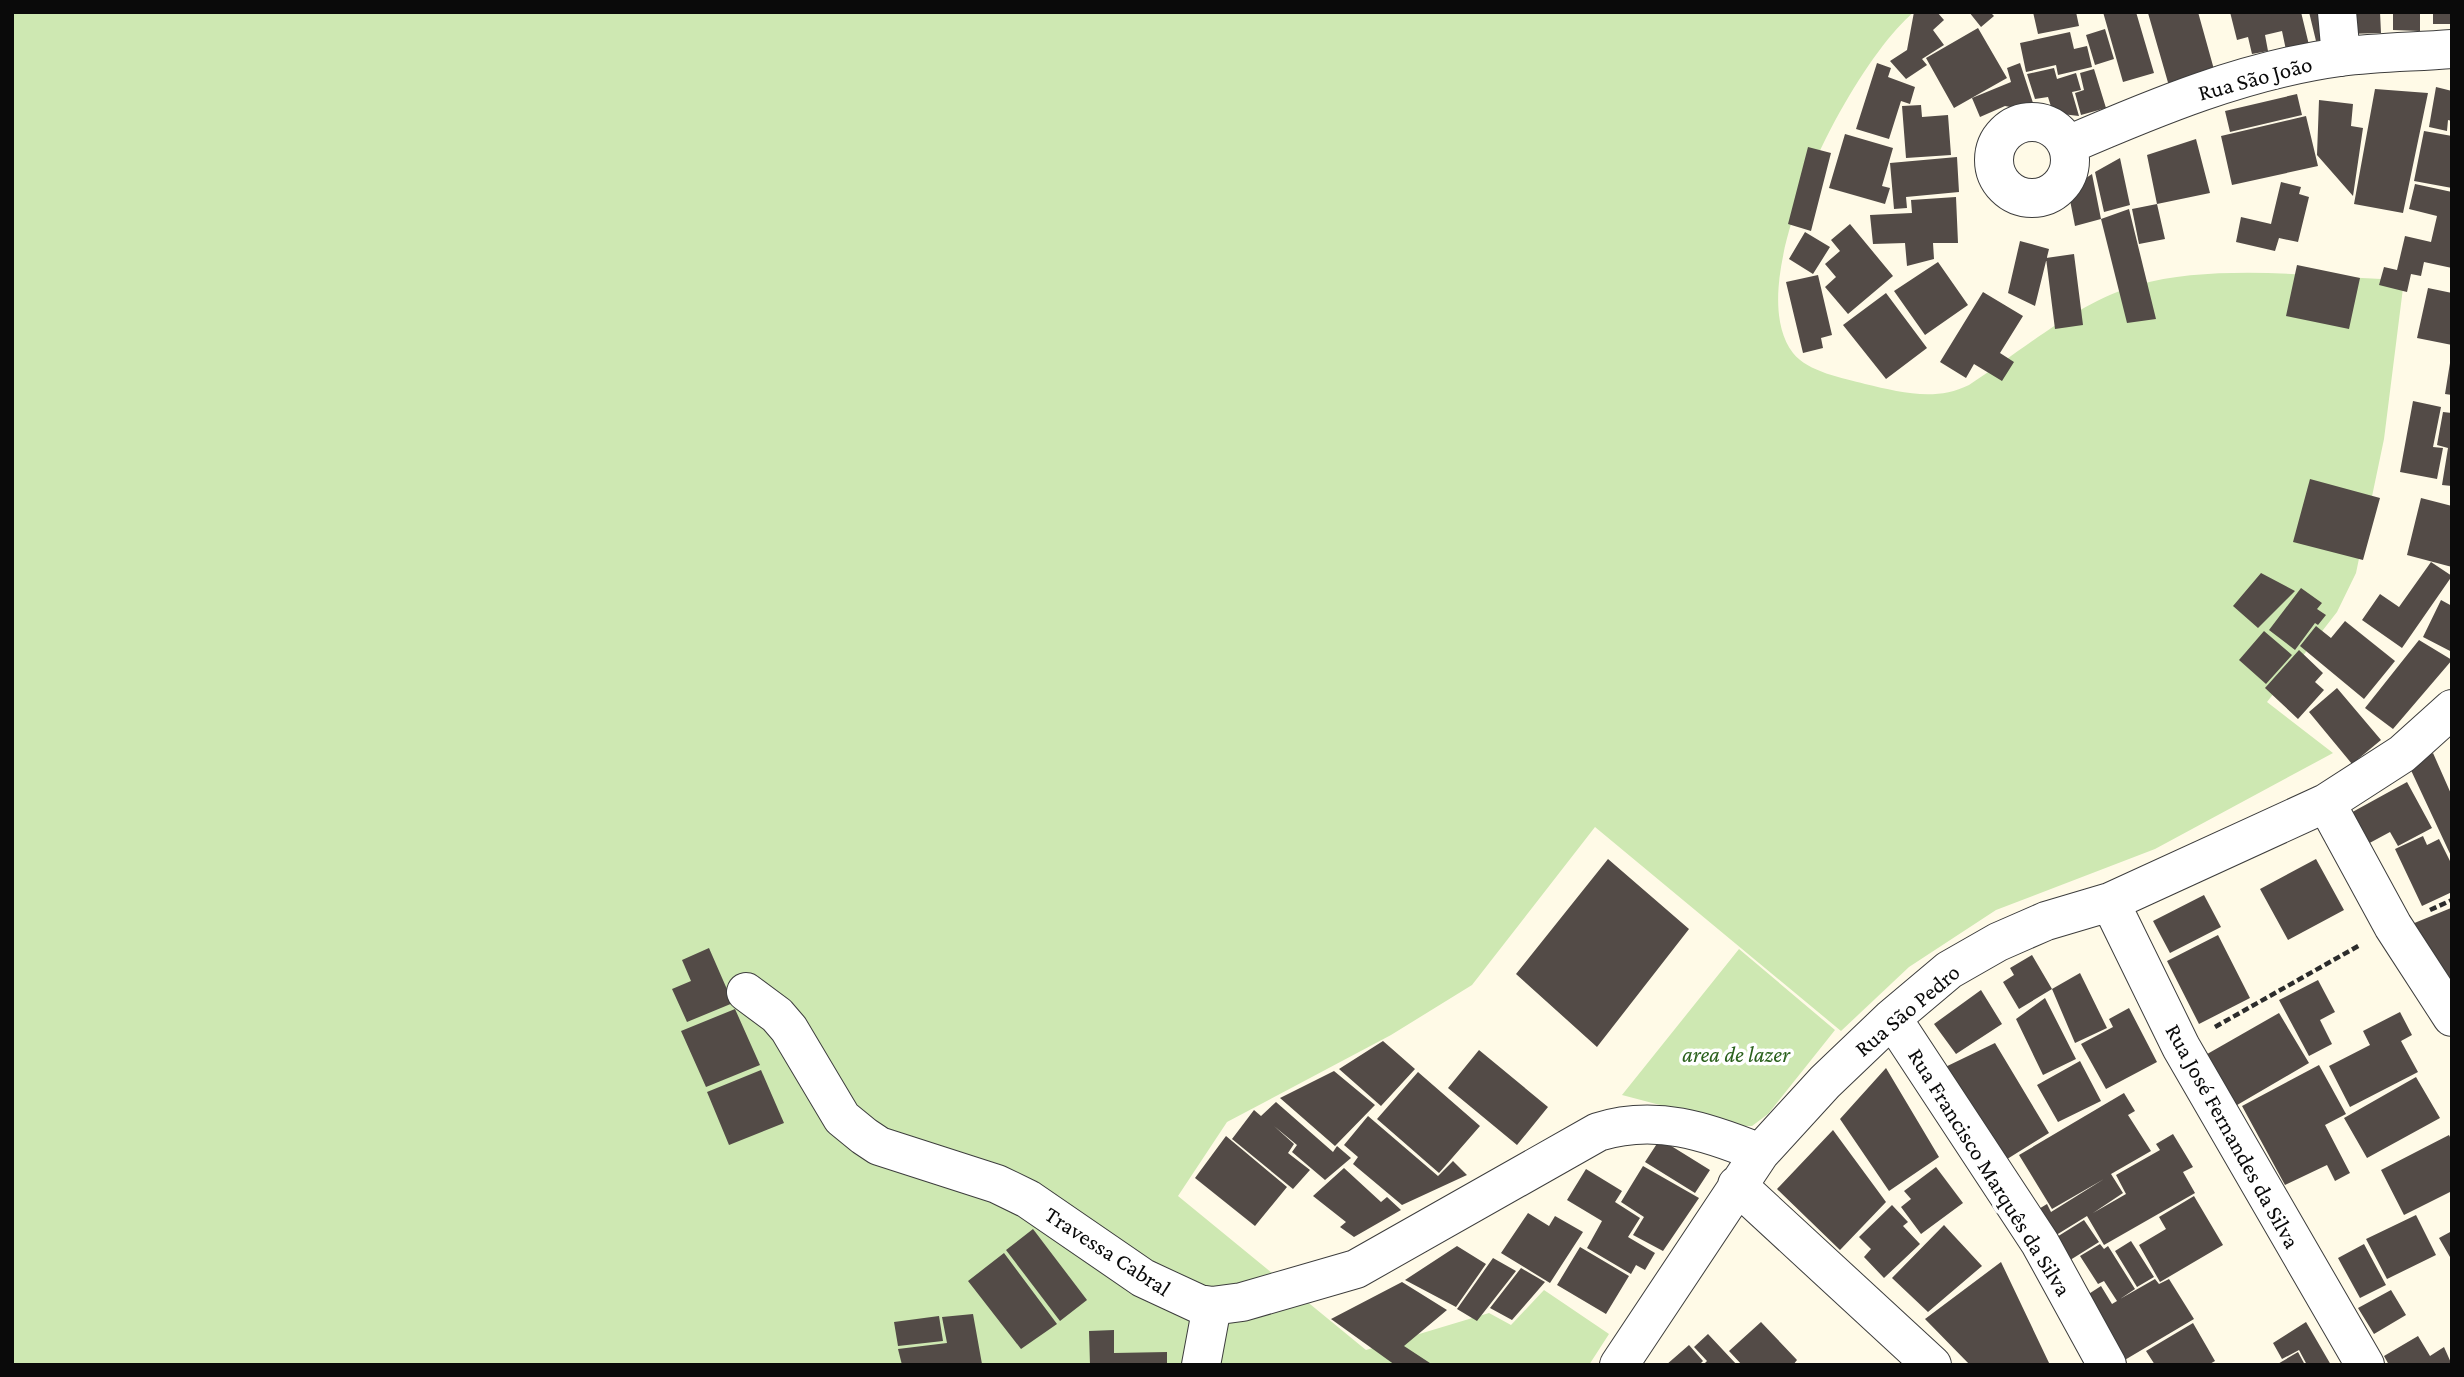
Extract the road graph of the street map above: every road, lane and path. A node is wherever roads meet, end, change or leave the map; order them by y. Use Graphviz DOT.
graph roads {
  1 [pos="2337,12"];
  2 [pos="2452,49"];
  3 [pos="2341,57"];
  4 [pos="2068,145"];
  5 [pos="2452,709"];
  6 [pos="2326,803"];
  7 [pos="2110,902"];
  8 [pos="2393,926"];
  9 [pos="746,992"];
  10 [pos="2452,1017"];
  11 [pos="1892,1018"];
  12 [pos="2181,1047"];
  13 [pos="1760,1153"];
  14 [pos="1737,1185"];
  15 [pos="1212,1306"];
  16 [pos="1620,1364"];
  17 [pos="1201,1365"];
  18 [pos="1932,1365"];
  19 [pos="2107,1365"];
  20 [pos="2365,1365"];
  1 -- 3 [label="street"];
  2 -- 3 [label="street, Rua São João"];
  3 -- 4 [label="street, Rua São João"];
  5 -- 6 [label="street, Rua São Pedro"];
  6 -- 7 [label="street, Rua São Pedro"];
  6 -- 8 [label="street"];
  7 -- 11 [label="street, Rua São Pedro"];
  7 -- 12 [label="street, Rua José Fernandes da Silva"];
  8 -- 10 [label="street"];
  8 -- 12 [label="path"];
  9 -- 15 [label="street, Travessa Cabral"];
  11 -- 13 [label="street, Rua São Pedro"];
  11 -- 19 [label="street, Rua Francisco Marquês da Silva"];
  12 -- 20 [label="street, Rua José Fernandes da Silva"];
  13 -- 14 [label="street, Rua São Pedro"];
  13 -- 15 [label="street, Travessa Cabral"];
  14 -- 16 [label="street, Rua São Pedro"];
  14 -- 18 [label="street"];
  15 -- 17 [label="street"];
}
